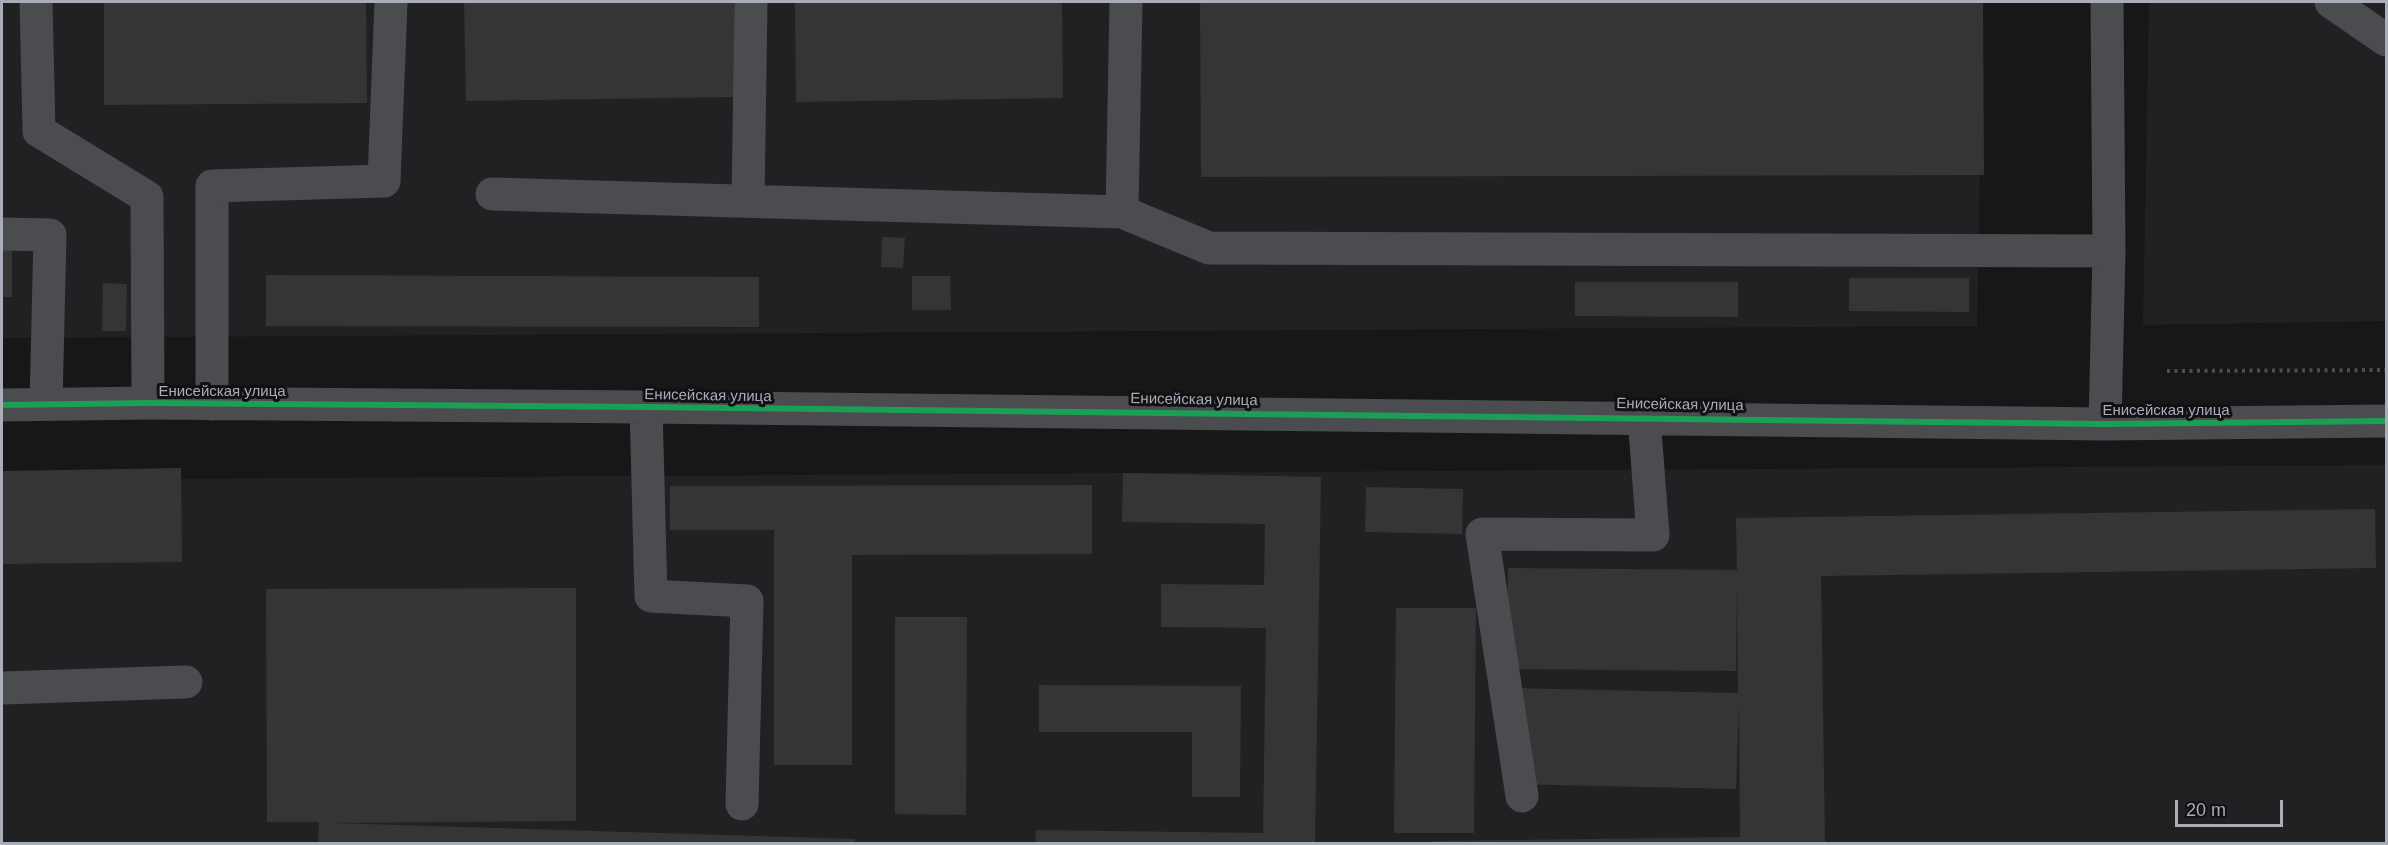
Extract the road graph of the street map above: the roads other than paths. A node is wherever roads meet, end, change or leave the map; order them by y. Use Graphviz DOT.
graph roads {
  1 [pos="36,2"];
  2 [pos="392,2"];
  3 [pos="751,2"];
  4 [pos="1126,2"];
  5 [pos="2106,2"];
  6 [pos="2331,2"];
  7 [pos="2386,40"];
  8 [pos="492,194"];
  9 [pos="748,201"];
  10 [pos="1122,212"];
  11 [pos="2,234"];
  12 [pos="2109,251"];
  13 [pos="148,403"];
  14 [pos="46,404"];
  15 [pos="212,404"];
  16 [pos="2,405"];
  17 [pos="646,407"];
  18 [pos="1644,417"];
  19 [pos="2386,421"];
  20 [pos="2105,424"];
  21 [pos="186,682"];
  22 [pos="2,688"];
  23 [pos="1522,796"];
  24 [pos="742,804"];
  1 -- 13 [label="street"];
  2 -- 15 [label="street"];
  3 -- 9 [label="street"];
  4 -- 10 [label="street"];
  5 -- 12 [label="street, Енисейская улица"];
  6 -- 7 [label="street"];
  8 -- 9 [label="street"];
  9 -- 10 [label="street"];
  10 -- 12 [label="street"];
  11 -- 14 [label="street"];
  12 -- 20 [label="street, Енисейская улица"];
  13 -- 14 [label="street, Енисейская улица"];
  13 -- 15 [label="street, Енисейская улица"];
  14 -- 16 [label="street, Енисейская улица"];
  15 -- 17 [label="street, Енисейская улица"];
  17 -- 18 [label="street, Енисейская улица"];
  17 -- 24 [label="street"];
  18 -- 20 [label="street, Енисейская улица"];
  18 -- 23 [label="street"];
  19 -- 20 [label="street, Енисейская улица"];
  21 -- 22 [label="street"];
}
